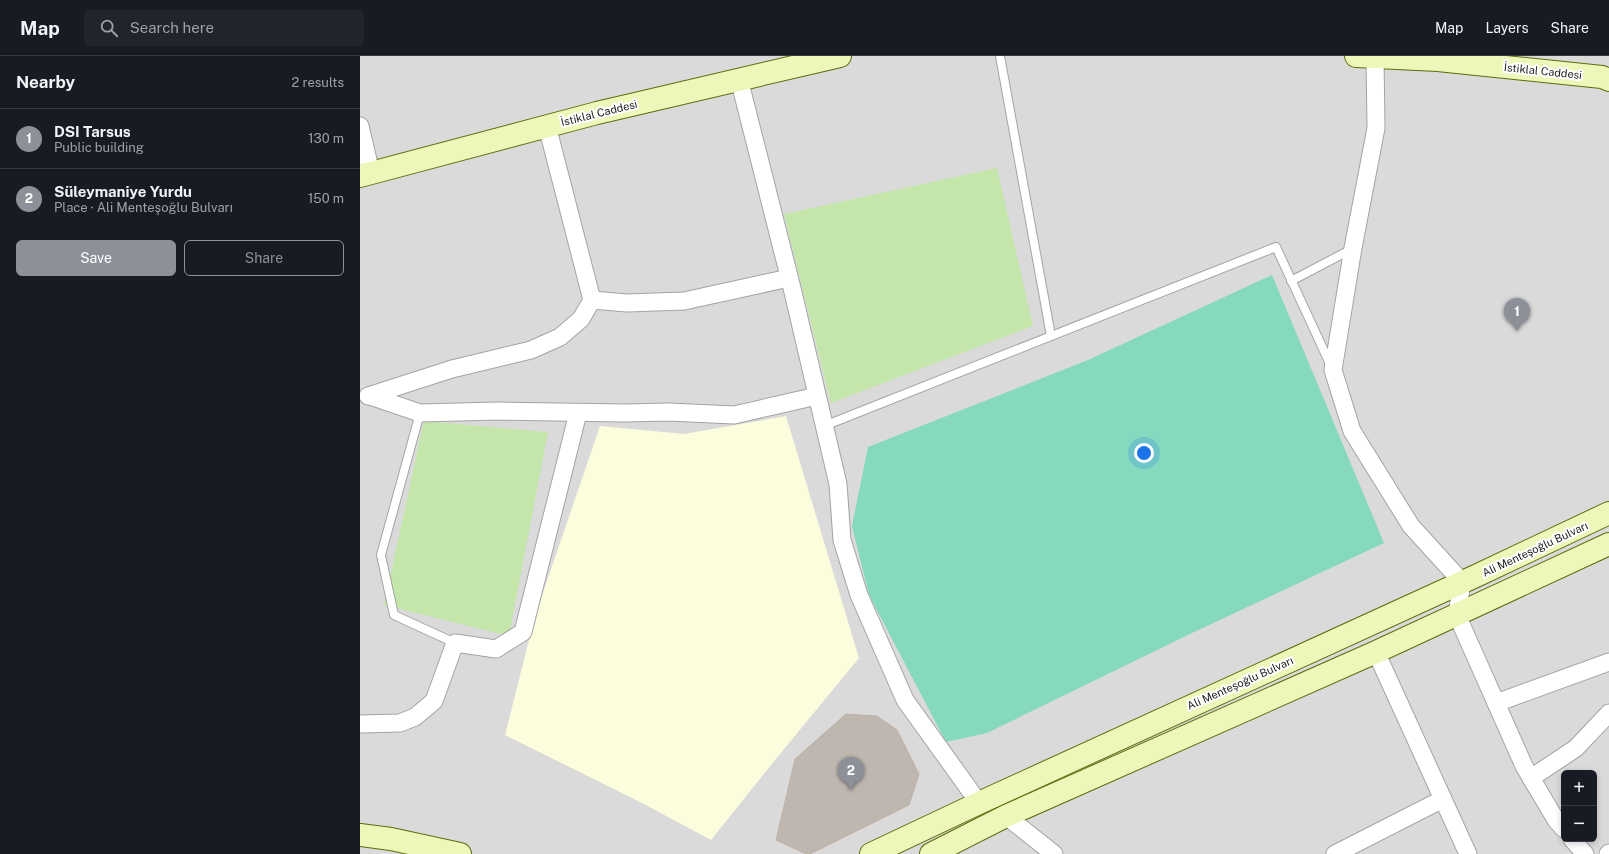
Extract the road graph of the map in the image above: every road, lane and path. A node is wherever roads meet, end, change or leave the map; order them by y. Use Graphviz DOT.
graph roads {
  1 [pos="840,56"];
  2 [pos="1000,56"];
  3 [pos="1369,56"];
  4 [pos="739,79"];
  5 [pos="1609,80"];
  6 [pos="360,126"];
  7 [pos="547,126"];
  8 [pos="366,174"];
  9 [pos="1353,248"];
  10 [pos="789,278"];
  11 [pos="1291,281"];
  12 [pos="592,300"];
  13 [pos="1051,336"];
  14 [pos="1333,370"];
  15 [pos="817,396"];
  16 [pos="365,397"];
  17 [pos="420,413"];
  18 [pos="578,413"];
  19 [pos="824,426"];
  20 [pos="1609,513"];
  21 [pos="1609,544"];
  22 [pos="1462,582"];
  23 [pos="1457,615"];
  24 [pos="455,643"];
  25 [pos="1376,652"];
  26 [pos="1609,662"];
  27 [pos="1496,703"];
  28 [pos="1609,713"];
  29 [pos="360,724"];
  30 [pos="1531,778"];
  31 [pos="1443,799"];
  32 [pos="978,802"];
  33 [pos="1006,816"];
  34 [pos="1561,826"];
  35 [pos="360,835"];
  36 [pos="1575,842"];
  37 [pos="460,854"];
  38 [pos="871,854"];
  39 [pos="931,854"];
  40 [pos="1054,854"];
  41 [pos="1335,854"];
  42 [pos="1468,854"];
  43 [pos="1585,854"];
  1 -- 4 [label="main road, İstiklal Caddesi"];
  2 -- 13 [label="lane"];
  3 -- 5 [label="main road, İstiklal Caddesi"];
  3 -- 9 [label="street"];
  4 -- 7 [label="main road, İstiklal Caddesi"];
  4 -- 10 [label="street"];
  6 -- 8 [label="street"];
  7 -- 8 [label="main road, İstiklal Caddesi"];
  7 -- 12 [label="street"];
  9 -- 11 [label="lane"];
  9 -- 14 [label="street"];
  10 -- 12 [label="street"];
  10 -- 15 [label="street"];
  11 -- 13 [label="lane"];
  11 -- 14 [label="lane"];
  12 -- 16 [label="street"];
  13 -- 19 [label="lane"];
  14 -- 22 [label="street"];
  15 -- 18 [label="street"];
  15 -- 19 [label="street"];
  16 -- 17 [label="street"];
  17 -- 18 [label="street"];
  17 -- 24 [label="lane"];
  18 -- 24 [label="street"];
  19 -- 32 [label="street"];
  20 -- 22 [label="main road, Ali Menteşoğlu Bulvarı"];
  21 -- 23 [label="main road"];
  22 -- 23 [label="street"];
  22 -- 32 [label="main road, Ali Menteşoğlu Bulvarı"];
  23 -- 25 [label="main road"];
  23 -- 27 [label="street"];
  24 -- 29 [label="street"];
  25 -- 31 [label="street"];
  25 -- 33 [label="main road"];
  26 -- 27 [label="street"];
  27 -- 30 [label="street"];
  28 -- 30 [label="street"];
  30 -- 34 [label="street"];
  31 -- 41 [label="street"];
  31 -- 42 [label="street"];
  32 -- 38 [label="main road, Ali Menteşoğlu Bulvarı"];
  33 -- 39 [label="main road"];
  33 -- 40 [label="street"];
  35 -- 37 [label="main road"];
  36 -- 43 [label="street"];
}
